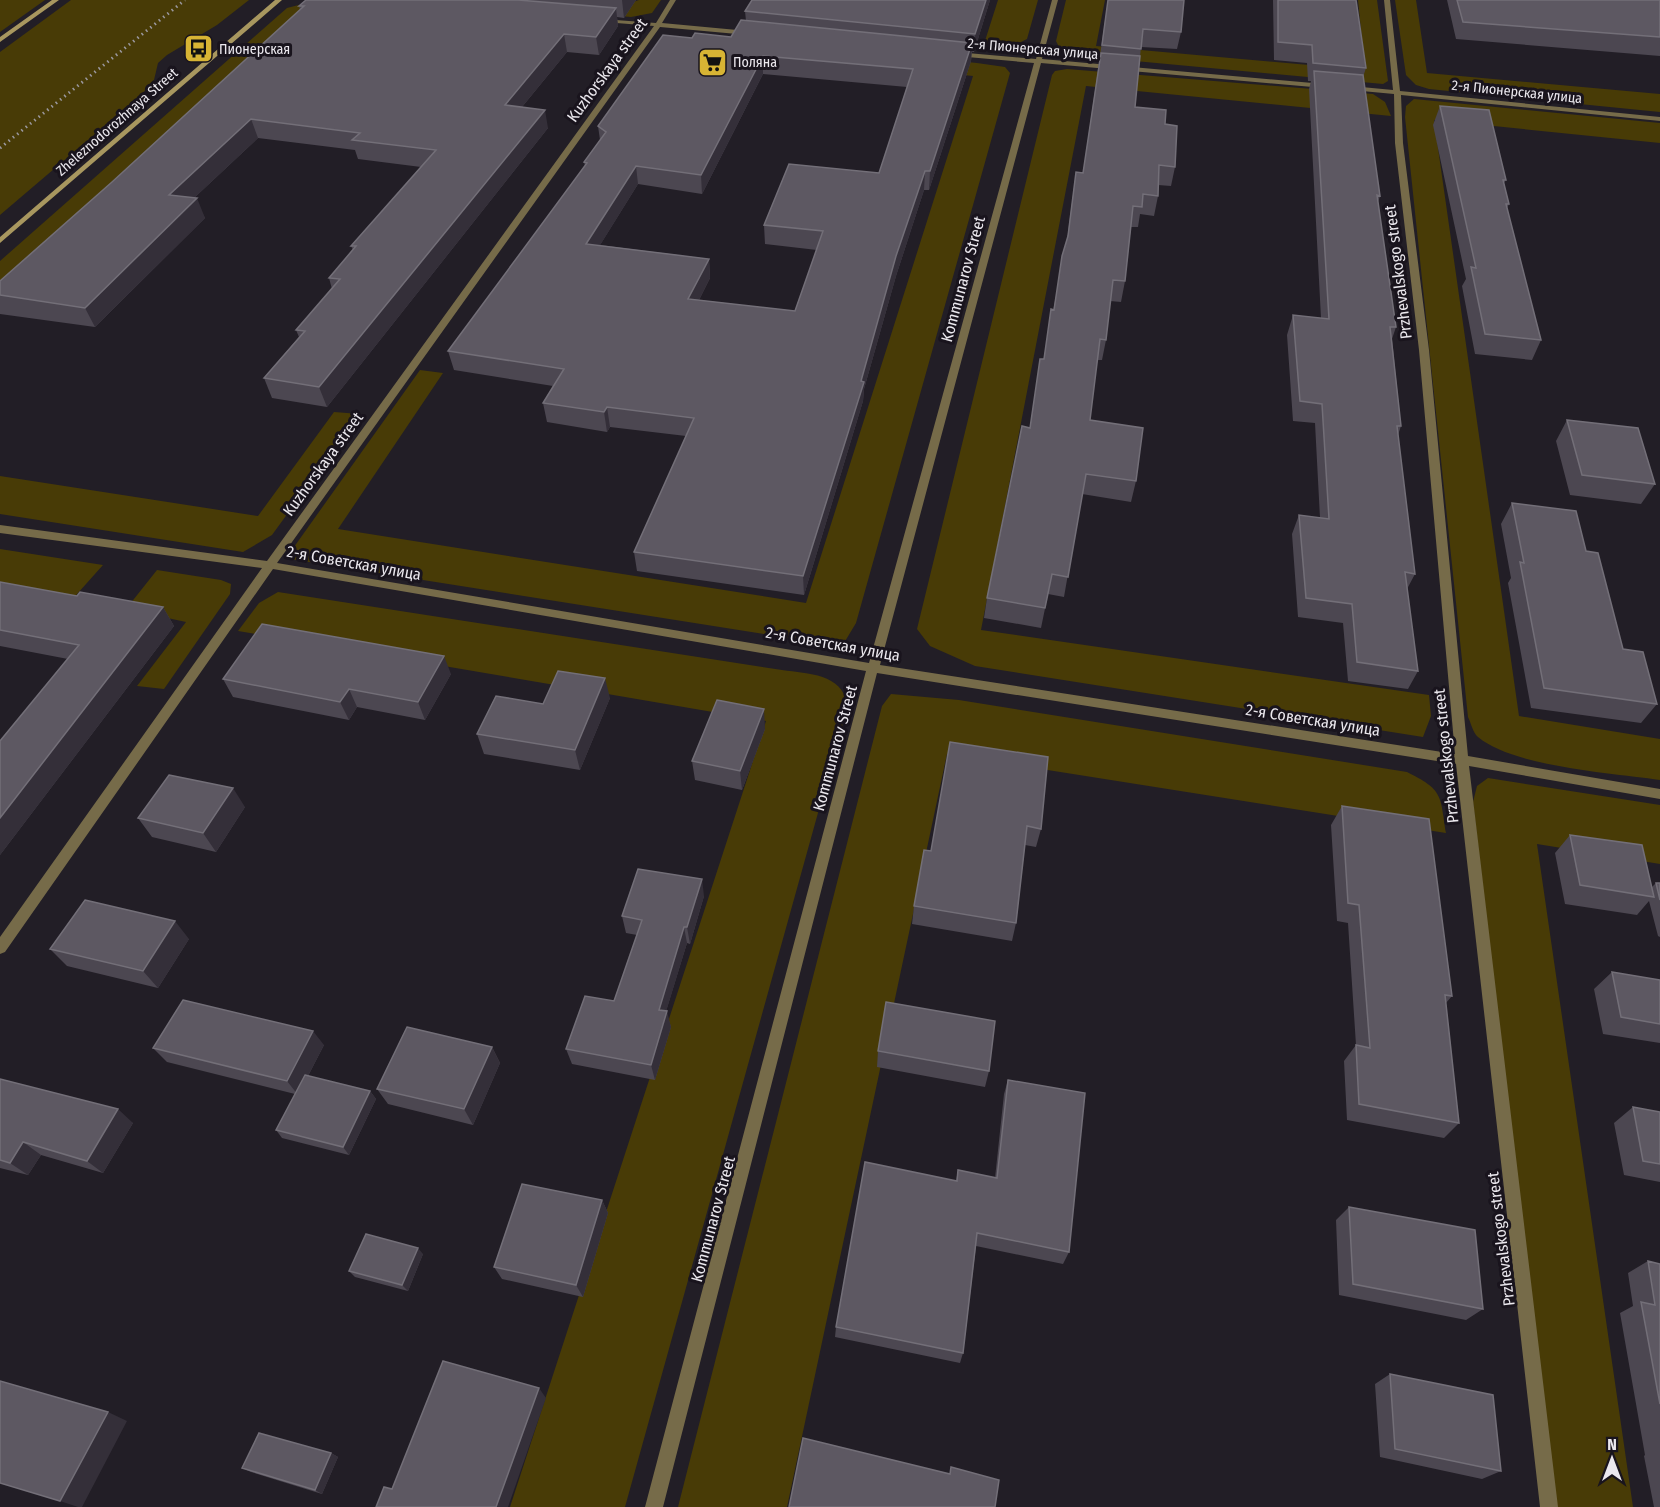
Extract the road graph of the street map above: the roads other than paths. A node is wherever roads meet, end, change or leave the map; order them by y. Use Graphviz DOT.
graph roads {
  1 [pos="56,0"];
  2 [pos="279,0"];
  3 [pos="673,0"];
  4 [pos="1055,0"];
  5 [pos="1387,0"];
  6 [pos="597,20"];
  7 [pos="658,25"];
  8 [pos="753,34"];
  9 [pos="0,40"];
  10 [pos="944,53"];
  11 [pos="1040,63"];
  12 [pos="1397,92"];
  13 [pos="1660,119"];
  14 [pos="0,241"];
  15 [pos="0,529"];
  16 [pos="270,565"];
  17 [pos="873,668"];
  18 [pos="1462,760"];
  19 [pos="1660,794"];
  20 [pos="0,948"];
  21 [pos="654,1507"];
  22 [pos="1549,1507"];
  1 -- 9 [label="main road"];
  2 -- 14 [label="main road, Zheleznodorozhnaya Street"];
  3 -- 7 [label="street, Kuzhorskaya street"];
  4 -- 11 [label="street, Kommunarov Street"];
  5 -- 12 [label="street, Przhevalskogo street"];
  6 -- 7 [label="street"];
  7 -- 8 [label="street"];
  7 -- 16 [label="street, Kuzhorskaya street"];
  10 -- 11 [label="street, 2-я Пионерская улица"];
  11 -- 12 [label="street, 2-я Пионерская улица"];
  11 -- 17 [label="street, Kommunarov Street"];
  12 -- 13 [label="street, 2-я Пионерская улица"];
  12 -- 18 [label="street, Przhevalskogo street"];
  15 -- 16 [label="street, 2-я Советская улица"];
  16 -- 17 [label="street, 2-я Советская улица"];
  16 -- 20 [label="street, Kuzhorskaya street"];
  17 -- 18 [label="street, 2-я Советская улица"];
  17 -- 21 [label="street, Kommunarov Street"];
  18 -- 19 [label="street, 2-я Советская улица"];
  18 -- 22 [label="street, Przhevalskogo street"];
}
